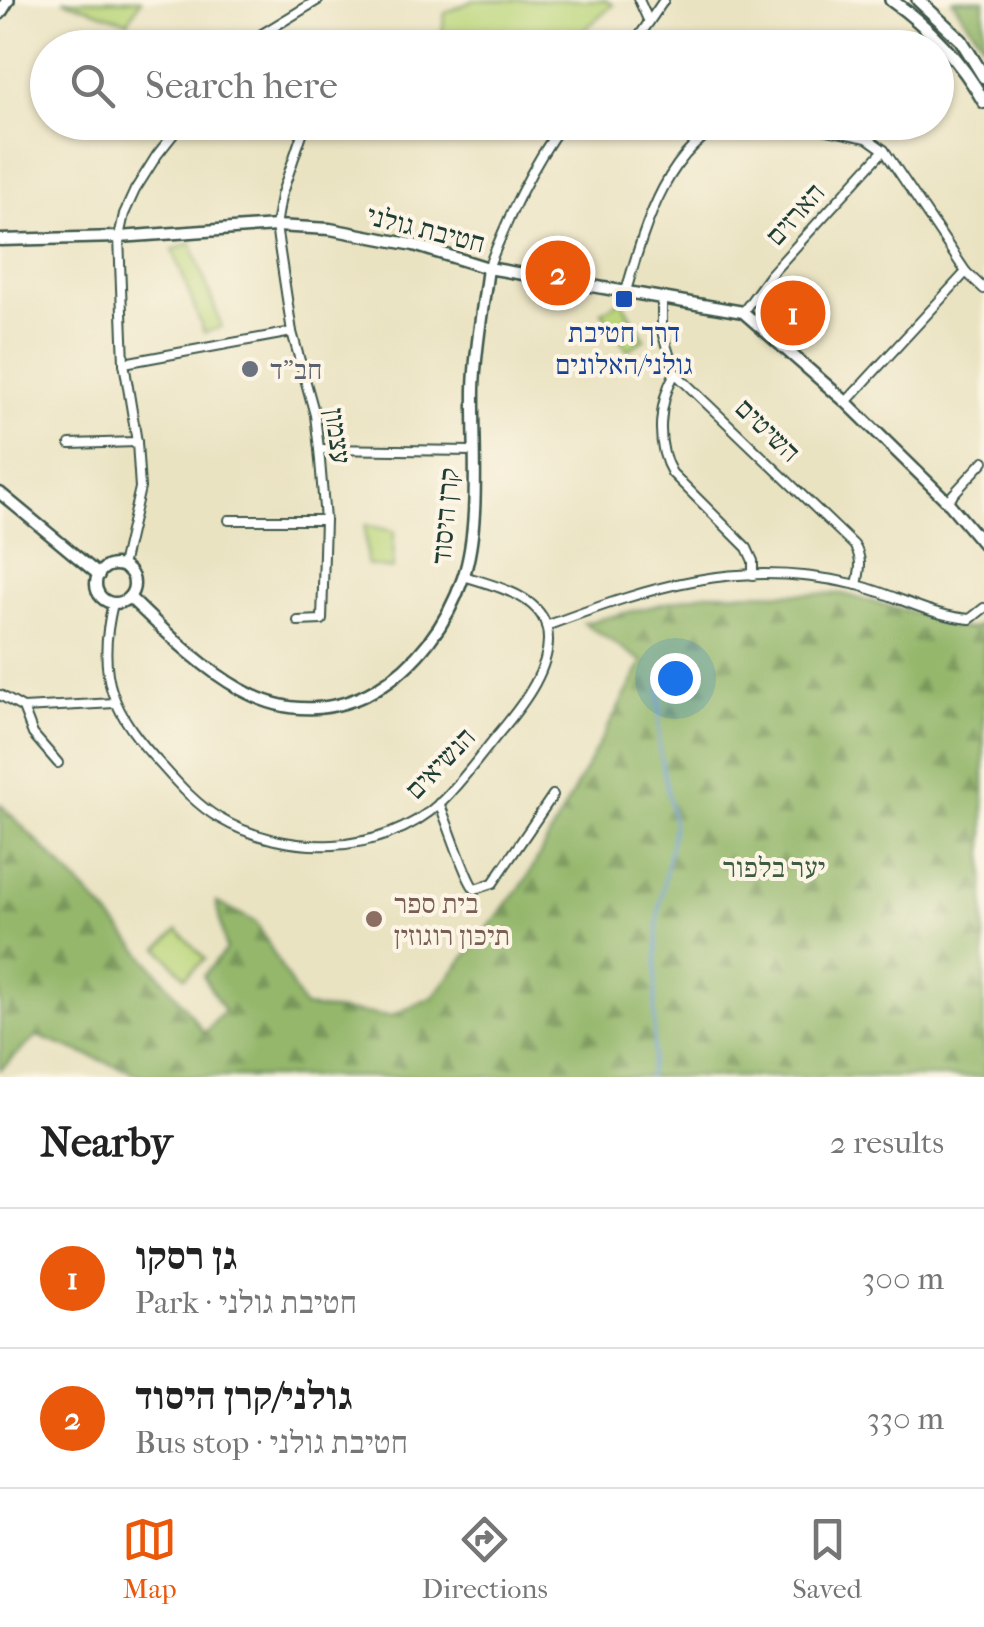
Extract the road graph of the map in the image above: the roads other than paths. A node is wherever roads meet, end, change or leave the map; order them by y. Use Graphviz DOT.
graph roads {
  1 [pos="8,0"];
  2 [pos="318,0"];
  3 [pos="640,0"];
  4 [pos="664,0"];
  5 [pos="891,0"];
  6 [pos="918,0"];
  7 [pos="0,13"];
  8 [pos="650,22"];
  9 [pos="269,30"];
  10 [pos="644,30"];
  11 [pos="925,30"];
  12 [pos="950,30"];
  13 [pos="954,34"];
  14 [pos="954,59"];
  15 [pos="984,77"];
  16 [pos="984,102"];
  17 [pos="168,140"];
  18 [pos="300,140"];
  19 [pos="550,140"];
  20 [pos="704,140"];
  21 [pos="870,140"];
  22 [pos="884,150"];
  23 [pos="276,226"];
  24 [pos="119,237"];
  25 [pos="0,240"];
  26 [pos="488,268"];
  27 [pos="966,272"];
  28 [pos="984,289"];
  29 [pos="626,291"];
  30 [pos="662,298"];
  31 [pos="743,312"];
  32 [pos="292,332"];
  33 [pos="124,363"];
  34 [pos="676,373"];
  35 [pos="846,402"];
  36 [pos="137,442"];
  37 [pos="70,444"];
  38 [pos="319,449"];
  39 [pos="473,451"];
  40 [pos="984,460"];
  41 [pos="0,493"];
  42 [pos="947,501"];
  43 [pos="229,520"];
  44 [pos="325,520"];
  45 [pos="984,544"];
  46 [pos="122,566"];
  47 [pos="99,574"];
  48 [pos="753,575"];
  49 [pos="464,576"];
  50 [pos="857,585"];
  51 [pos="129,597"];
  52 [pos="113,603"];
  53 [pos="984,608"];
  54 [pos="298,621"];
  55 [pos="546,626"];
  56 [pos="0,695"];
  57 [pos="114,703"];
  58 [pos="23,708"];
  59 [pos="58,763"];
  60 [pos="553,795"];
  61 [pos="440,803"];
  1 -- 7 [label="main road"];
  2 -- 9 [label="street"];
  3 -- 8 [label="street"];
  4 -- 8 [label="street"];
  5 -- 11 [label="main road"];
  6 -- 12 [label="main road"];
  8 -- 10 [label="street"];
  13 -- 15 [label="main road"];
  14 -- 16 [label="main road"];
  17 -- 24 [label="street"];
  18 -- 23 [label="street, עצמון"];
  19 -- 26 [label="street"];
  20 -- 29 [label="street"];
  21 -- 22 [label="street"];
  22 -- 27 [label="street"];
  22 -- 31 [label="street, הארזים"];
  23 -- 24 [label="street, חטיבת גולני"];
  23 -- 26 [label="street, חטיבת גולני"];
  23 -- 32 [label="street, עצמון"];
  24 -- 25 [label="street, חטיבת גולני"];
  24 -- 33 [label="street"];
  26 -- 29 [label="street, חטיבת גולני"];
  26 -- 39 [label="street, קרן היסוד"];
  27 -- 28 [label="street"];
  27 -- 35 [label="street"];
  29 -- 30 [label="street, חטיבת גולני"];
  30 -- 31 [label="street, חטיבת גולני"];
  30 -- 34 [label="street, השיטים"];
  31 -- 35 [label="street"];
  32 -- 33 [label="street"];
  32 -- 38 [label="street, עצמון"];
  33 -- 36 [label="street"];
  34 -- 48 [label="street"];
  34 -- 50 [label="street, השיטים"];
  35 -- 42 [label="street"];
  36 -- 37 [label="street"];
  36 -- 46 [label="street"];
  38 -- 39 [label="street"];
  38 -- 44 [label="street, עצמון"];
  39 -- 49 [label="street, קרן היסוד"];
  40 -- 42 [label="street"];
  41 -- 47 [label="street"];
  42 -- 45 [label="street"];
  43 -- 44 [label="street"];
  44 -- 54 [label="street, עצמון"];
  46 -- 47 [label="street"];
  46 -- 51 [label="street"];
  47 -- 52 [label="street"];
  48 -- 50 [label="street"];
  48 -- 55 [label="street"];
  49 -- 51 [label="street, קרן היסוד"];
  49 -- 55 [label="street"];
  50 -- 53 [label="street"];
  51 -- 52 [label="street"];
  52 -- 57 [label="street, הנשיאים"];
  55 -- 61 [label="street, הנשיאים"];
  56 -- 58 [label="street"];
  57 -- 58 [label="street"];
  57 -- 61 [label="street, הנשיאים"];
  58 -- 59 [label="street"];
  60 -- 61 [label="street"];
}
